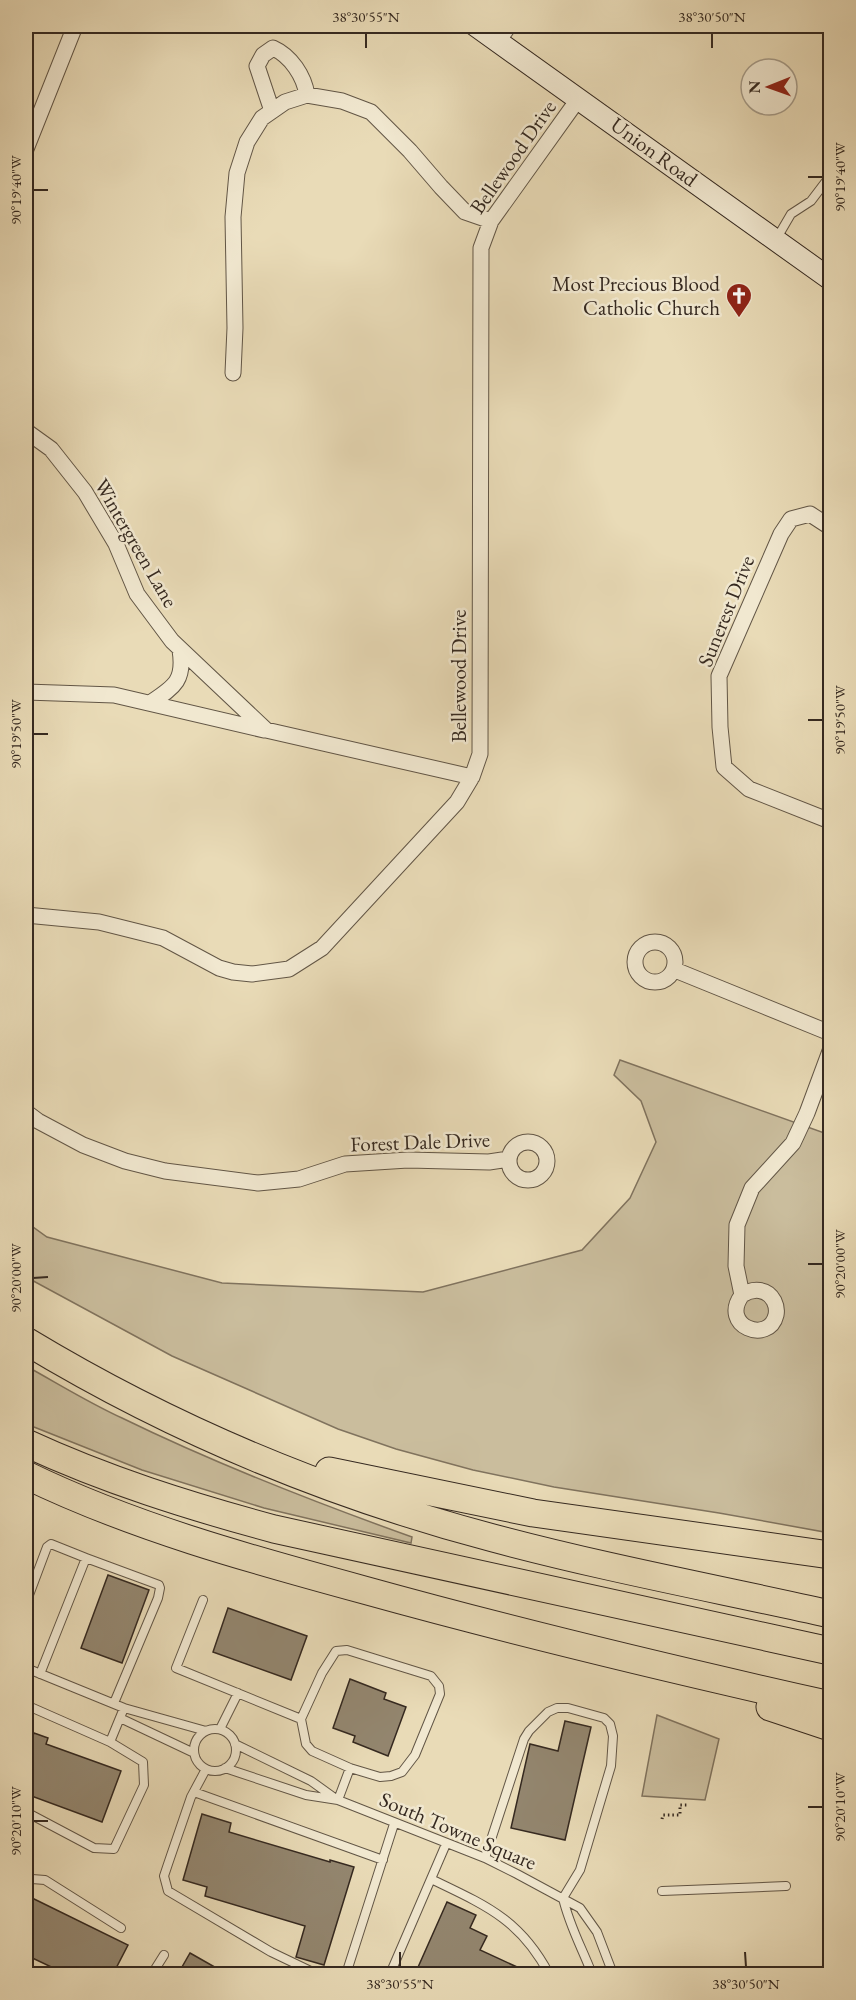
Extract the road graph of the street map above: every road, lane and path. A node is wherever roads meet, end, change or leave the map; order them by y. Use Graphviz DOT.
graph roads {
  1 [pos="75,26"];
  2 [pos="476,26"];
  3 [pos="513,26"];
  4 [pos="501,43"];
  5 [pos="307,94"];
  6 [pos="579,98"];
  7 [pos="272,111"];
  8 [pos="26,149"];
  9 [pos="831,176"];
  10 [pos="491,222"];
  11 [pos="776,239"];
  12 [pos="831,279"];
  13 [pos="233,373"];
  14 [pos="26,430"];
  15 [pos="831,527"];
  16 [pos="180,650"];
  17 [pos="26,692"];
  18 [pos="150,703"];
  19 [pos="266,730"];
  20 [pos="472,777"];
  21 [pos="831,821"];
  22 [pos="26,915"];
  23 [pos="675,970"];
  24 [pos="831,1034"];
  25 [pos="831,1051"];
  26 [pos="26,1112"];
  27 [pos="509,1159"];
  28 [pos="742,1295"];
  29 [pos="26,1341"];
  30 [pos="26,1443"];
  31 [pos="252,1455"];
  32 [pos="26,1475"];
  33 [pos="823,1556"];
  34 [pos="86,1558"];
  35 [pos="203,1600"];
  36 [pos="26,1603"];
  37 [pos="831,1614"];
  38 [pos="831,1651"];
  39 [pos="612,1655"];
  40 [pos="26,1668"];
  41 [pos="40,1674"];
  42 [pos="238,1693"];
  43 [pos="114,1703"];
  44 [pos="831,1705"];
  45 [pos="26,1708"];
  46 [pos="124,1708"];
  47 [pos="120,1718"];
  48 [pos="301,1719"];
  49 [pos="831,1727"];
  50 [pos="220,1730"];
  51 [pos="206,1731"];
  52 [pos="110,1742"];
  53 [pos="235,1744"];
  54 [pos="194,1753"];
  55 [pos="225,1768"];
  56 [pos="350,1768"];
  57 [pos="206,1769"];
  58 [pos="194,1792"];
  59 [pos="338,1800"];
  60 [pos="689,1805"];
  61 [pos="26,1812"];
  62 [pos="662,1819"];
  63 [pos="394,1824"];
  64 [pos="446,1844"];
  65 [pos="485,1858"];
  66 [pos="383,1860"];
  67 [pos="431,1879"];
  68 [pos="26,1881"];
  69 [pos="786,1886"];
  70 [pos="662,1891"];
  71 [pos="563,1898"];
  72 [pos="121,1928"];
  73 [pos="164,1956"];
  74 [pos="152,1974"];
  75 [pos="317,1974"];
  76 [pos="345,1974"];
  77 [pos="390,1974"];
  78 [pos="549,1974"];
  79 [pos="592,1974"];
  80 [pos="613,1974"];
  1 -- 8 [label="street"];
  2 -- 4 [label="main road, Union Road"];
  3 -- 4 [label="lane"];
  4 -- 6 [label="main road, Union Road"];
  5 -- 7 [label="street"];
  5 -- 7 [label="street"];
  5 -- 10 [label="street"];
  6 -- 10 [label="street, Bellewood Drive"];
  6 -- 11 [label="main road, Union Road"];
  7 -- 13 [label="street"];
  9 -- 11 [label="lane"];
  10 -- 20 [label="street, Bellewood Drive"];
  11 -- 12 [label="main road, Union Road"];
  14 -- 16 [label="street, Wintergreen Lane"];
  15 -- 21 [label="street, Sunerest Drive"];
  16 -- 18 [label="street"];
  16 -- 19 [label="street, Wintergreen Lane"];
  17 -- 18 [label="street"];
  18 -- 19 [label="street"];
  19 -- 20 [label="street"];
  20 -- 22 [label="street, Bellewood Drive"];
  23 -- 24 [label="street"];
  25 -- 28 [label="street"];
  26 -- 27 [label="street, Forest Dale Drive"];
  29 -- 31 [label="highway"];
  30 -- 38 [label="highway"];
  31 -- 33 [label="highway"];
  31 -- 37 [label="highway"];
  32 -- 39 [label="highway"];
  34 -- 36 [label="lane"];
  34 -- 41 [label="lane"];
  34 -- 43 [label="lane"];
  35 -- 42 [label="lane"];
  39 -- 44 [label="highway"];
  39 -- 49 [label="highway"];
  40 -- 41 [label="lane"];
  41 -- 43 [label="lane"];
  42 -- 48 [label="lane"];
  42 -- 50 [label="lane"];
  43 -- 46 [label="lane"];
  45 -- 52 [label="lane"];
  46 -- 47 [label="lane"];
  46 -- 51 [label="lane"];
  47 -- 52 [label="lane"];
  47 -- 54 [label="lane"];
  48 -- 56 [label="lane"];
  48 -- 56 [label="lane"];
  50 -- 51 [label="lane"];
  50 -- 53 [label="lane, South Towne Square"];
  51 -- 54 [label="lane"];
  52 -- 61 [label="lane"];
  53 -- 55 [label="lane"];
  53 -- 59 [label="lane, South Towne Square"];
  54 -- 57 [label="lane"];
  55 -- 57 [label="lane, South Towne Square"];
  55 -- 59 [label="lane, South Towne Square"];
  56 -- 59 [label="lane"];
  57 -- 58 [label="lane"];
  58 -- 66 [label="lane"];
  58 -- 75 [label="lane"];
  59 -- 63 [label="lane, South Towne Square"];
  60 -- 62 [label="path"];
  63 -- 64 [label="lane, South Towne Square"];
  63 -- 66 [label="lane"];
  64 -- 65 [label="lane, South Towne Square"];
  64 -- 67 [label="lane"];
  65 -- 71 [label="lane, South Towne Square"];
  65 -- 71 [label="lane"];
  66 -- 76 [label="lane"];
  67 -- 77 [label="lane"];
  67 -- 78 [label="lane"];
  68 -- 72 [label="lane"];
  69 -- 70 [label="lane"];
  71 -- 79 [label="lane"];
  71 -- 80 [label="lane, South Towne Square"];
  73 -- 74 [label="lane"];
}
